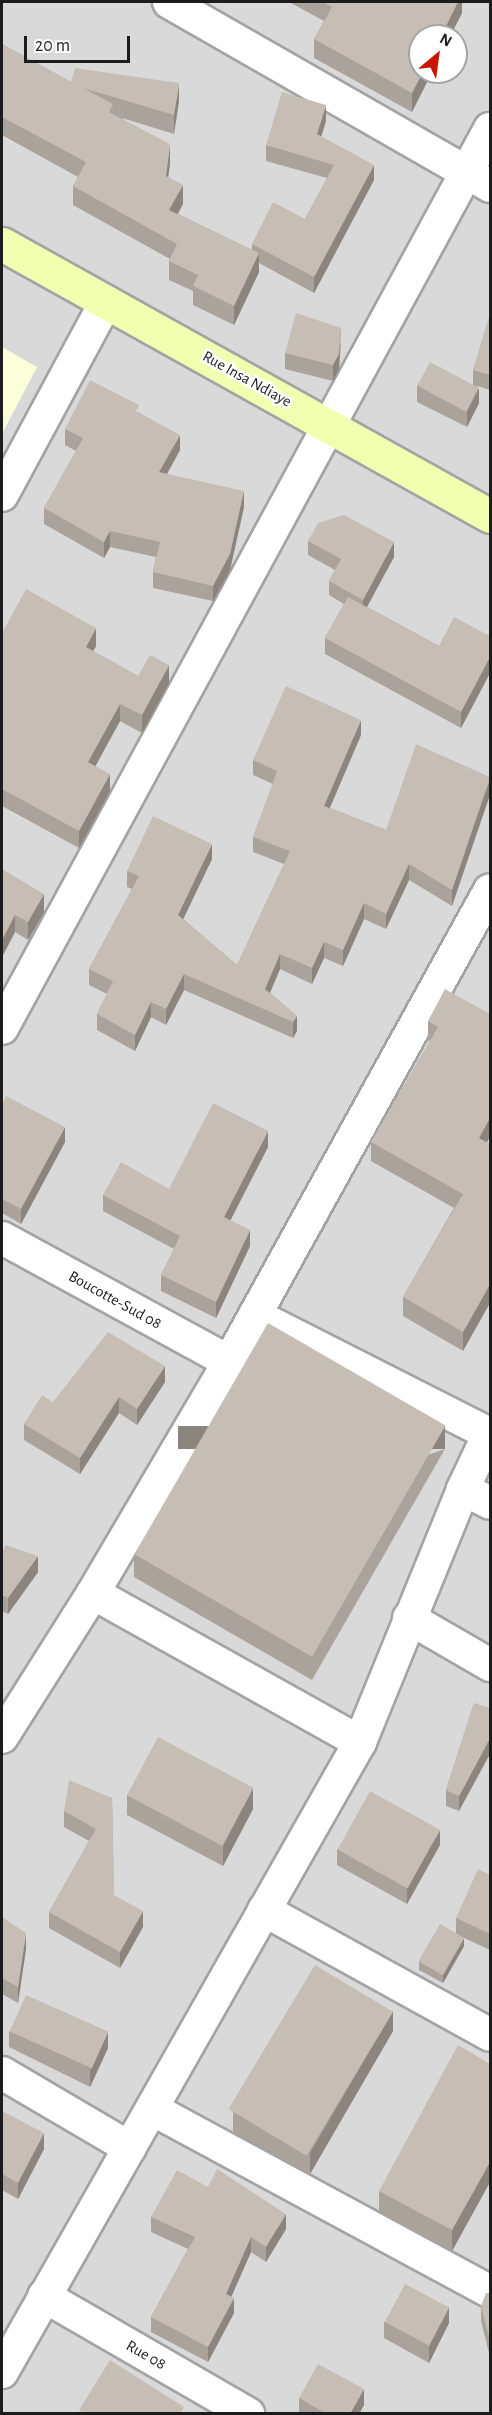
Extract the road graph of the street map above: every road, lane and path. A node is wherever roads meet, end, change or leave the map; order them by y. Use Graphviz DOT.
graph roads {
  1 [pos="169,2"];
  2 [pos="490,129"];
  3 [pos="479,179"];
  4 [pos="2,244"];
  5 [pos="106,302"];
  6 [pos="330,425"];
  7 [pos="2,495"];
  8 [pos="490,516"];
  9 [pos="490,890"];
  10 [pos="2,1028"];
  11 [pos="2,1238"];
  12 [pos="255,1315"];
  13 [pos="230,1362"];
  14 [pos="490,1433"];
  15 [pos="463,1490"];
  16 [pos="490,1503"];
  17 [pos="93,1593"];
  18 [pos="409,1618"];
  19 [pos="490,1665"];
  20 [pos="5,1723"];
  21 [pos="360,1742"];
  22 [pos="264,1910"];
  23 [pos="490,2035"];
  24 [pos="2,2073"];
  25 [pos="154,2110"];
  26 [pos="130,2148"];
  27 [pos="490,2292"];
  28 [pos="44,2296"];
  29 [pos="2,2372"];
  30 [pos="248,2414"];
  1 -- 3 [label="street"];
  2 -- 3 [label="street"];
  3 -- 6 [label="street"];
  4 -- 5 [label="main road, Rue Insa Ndiaye"];
  5 -- 6 [label="main road, Rue Insa Ndiaye"];
  5 -- 7 [label="street"];
  6 -- 8 [label="main road, Rue Insa Ndiaye"];
  6 -- 10 [label="street"];
  9 -- 12 [label="street"];
  11 -- 13 [label="street, Boucotte-Sud 08"];
  12 -- 13 [label="street"];
  12 -- 14 [label="street"];
  13 -- 17 [label="street"];
  14 -- 15 [label="street"];
  15 -- 16 [label="street"];
  15 -- 18 [label="street"];
  17 -- 20 [label="street"];
  17 -- 21 [label="street"];
  18 -- 19 [label="street"];
  18 -- 21 [label="street"];
  21 -- 22 [label="street"];
  22 -- 23 [label="street"];
  22 -- 25 [label="street"];
  24 -- 26 [label="street"];
  25 -- 26 [label="street"];
  25 -- 27 [label="street"];
  26 -- 28 [label="street"];
  28 -- 29 [label="street"];
  28 -- 30 [label="street, Rue 08"];
}
